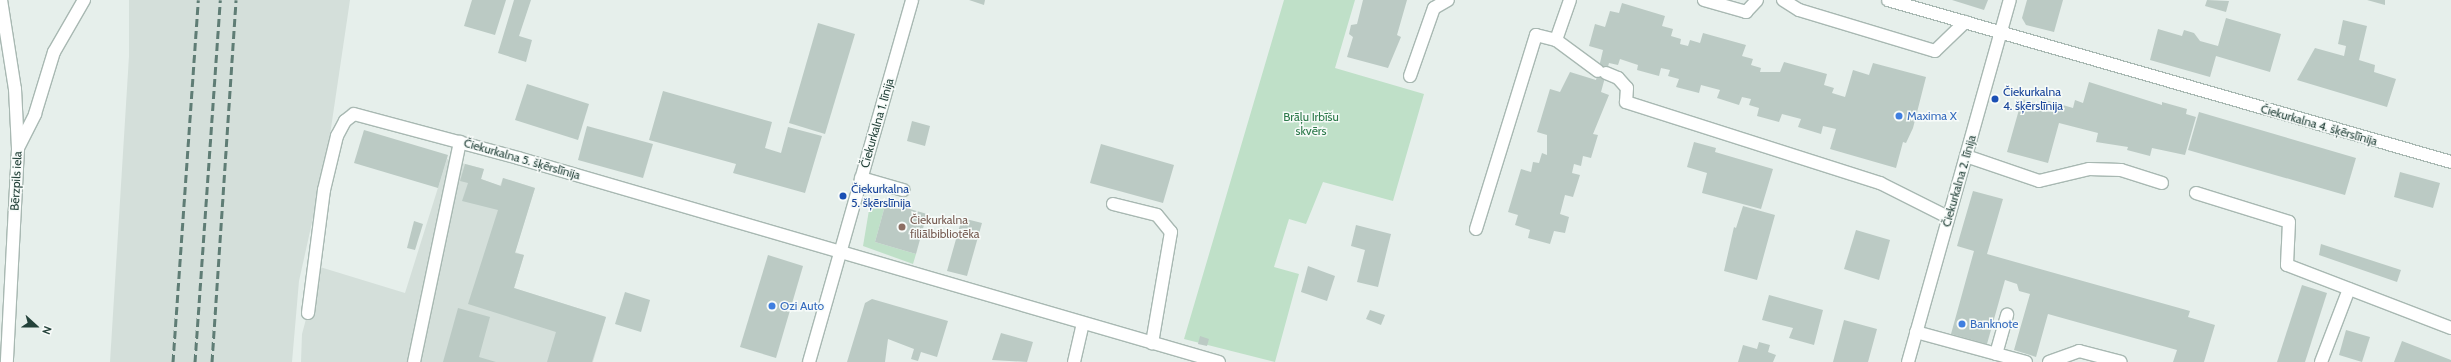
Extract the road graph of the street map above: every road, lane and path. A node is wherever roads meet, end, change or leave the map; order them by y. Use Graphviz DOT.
graph roads {
  1 [pos="1,0"];
  2 [pos="84,0"];
  3 [pos="912,0"];
  4 [pos="1448,0"];
  5 [pos="1570,0"];
  6 [pos="1704,0"];
  7 [pos="1757,0"];
  8 [pos="1783,0"];
  9 [pos="1888,0"];
  10 [pos="2010,0"];
  11 [pos="1965,22"];
  12 [pos="2001,32"];
  13 [pos="1556,40"];
  14 [pos="1410,76"];
  15 [pos="460,142"];
  16 [pos="18,149"];
  17 [pos="1966,156"];
  18 [pos="2451,162"];
  19 [pos="861,178"];
  20 [pos="2162,183"];
  21 [pos="903,190"];
  22 [pos="2196,193"];
  23 [pos="1113,204"];
  24 [pos="1948,217"];
  25 [pos="1476,229"];
  26 [pos="840,252"];
  27 [pos="2349,289"];
  28 [pos="308,313"];
  29 [pos="2007,315"];
  30 [pos="1083,323"];
  31 [pos="2450,324"];
  32 [pos="1916,332"];
  33 [pos="1152,343"];
  34 [pos="1996,354"];
  35 [pos="7,362"];
  36 [pos="414,362"];
  37 [pos="809,362"];
  38 [pos="1074,362"];
  39 [pos="1219,362"];
  40 [pos="1908,362"];
  41 [pos="2026,362"];
  42 [pos="2049,362"];
  43 [pos="2121,362"];
  44 [pos="2321,362"];
  1 -- 16 [label="street, Bērzpils iela"];
  2 -- 16 [label="street"];
  3 -- 19 [label="street, Čiekurkalna 1. līnija"];
  4 -- 14 [label="street"];
  5 -- 13 [label="street"];
  6 -- 7 [label="street"];
  8 -- 11 [label="street"];
  9 -- 11 [label="street, Čiekurkalna 4. šķērslīnija"];
  10 -- 12 [label="street, Čiekurkalna 2. līnija"];
  11 -- 12 [label="street, Čiekurkalna 4. šķērslīnija"];
  12 -- 17 [label="street, Čiekurkalna 2. līnija"];
  12 -- 18 [label="street, Čiekurkalna 4. šķērslīnija"];
  13 -- 24 [label="street"];
  13 -- 25 [label="street"];
  15 -- 26 [label="street, Čiekurkalna 5. šķērslīnija"];
  15 -- 28 [label="street, Čiekurkalna 5. šķērslīnija"];
  15 -- 36 [label="street"];
  16 -- 35 [label="street, Bērzpils iela"];
  17 -- 20 [label="street"];
  17 -- 24 [label="street, Čiekurkalna 2. līnija"];
  19 -- 21 [label="street"];
  19 -- 26 [label="street, Čiekurkalna 1. līnija"];
  22 -- 27 [label="street"];
  23 -- 33 [label="street"];
  24 -- 32 [label="street, Čiekurkalna 2. līnija"];
  26 -- 30 [label="street, Čiekurkalna 5. šķērslīnija"];
  26 -- 37 [label="street, Čiekurkalna 1. līnija"];
  27 -- 31 [label="street"];
  27 -- 44 [label="street"];
  29 -- 34 [label="street"];
  30 -- 33 [label="street, Čiekurkalna 5. šķērslīnija"];
  30 -- 38 [label="street"];
  32 -- 34 [label="street"];
  32 -- 40 [label="street, Čiekurkalna 2. līnija"];
  33 -- 39 [label="street, Čiekurkalna 5. šķērslīnija"];
  34 -- 41 [label="street"];
  42 -- 43 [label="street"];
}
